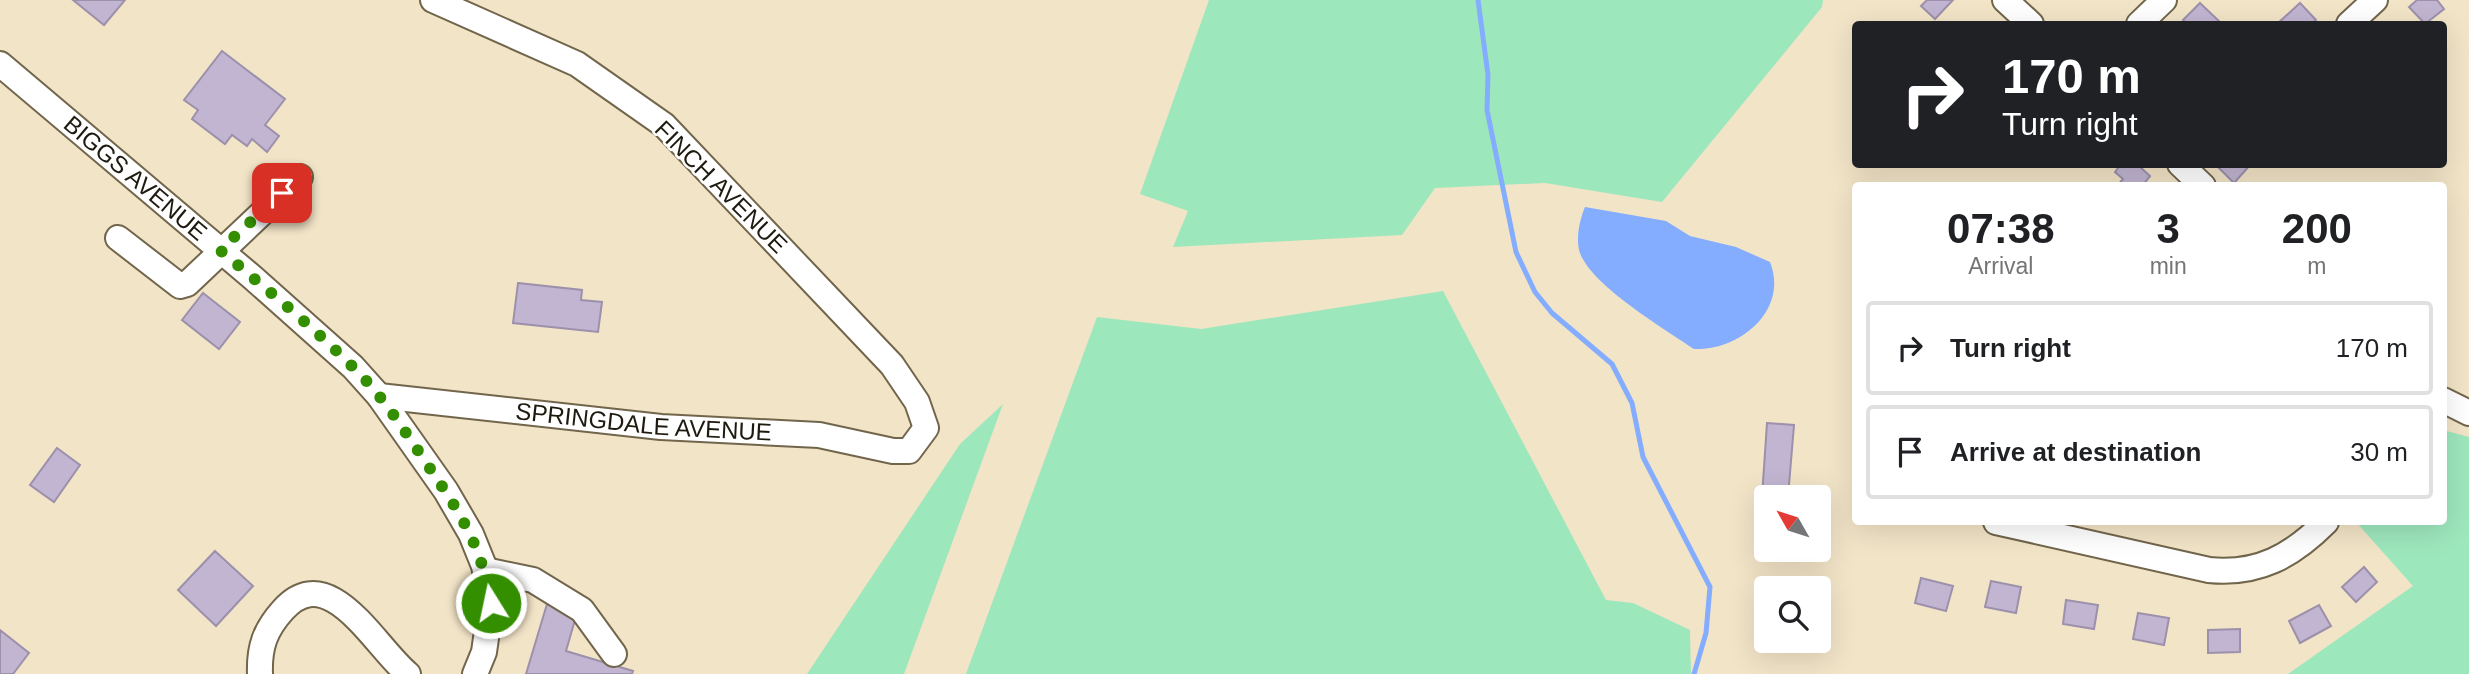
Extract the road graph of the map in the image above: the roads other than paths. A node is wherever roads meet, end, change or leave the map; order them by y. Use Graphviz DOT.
graph roads {
  1 [pos="433,0"];
  2 [pos="2005,0"];
  3 [pos="2164,0"];
  4 [pos="2375,0"];
  5 [pos="2028,21"];
  6 [pos="2142,21"];
  7 [pos="2352,21"];
  8 [pos="0,64"];
  9 [pos="300,177"];
  10 [pos="118,237"];
  11 [pos="220,250"];
  12 [pos="379,396"];
  13 [pos="2447,402"];
  14 [pos="2469,413"];
  15 [pos="909,450"];
  16 [pos="2009,525"];
  17 [pos="2322,525"];
  18 [pos="485,570"];
  19 [pos="614,654"];
  20 [pos="260,674"];
  21 [pos="408,674"];
  22 [pos="475,674"];
  1 -- 15 [label="street, FINCH AVENUE"];
  2 -- 5 [label="street"];
  3 -- 6 [label="street"];
  4 -- 7 [label="street"];
  8 -- 11 [label="street, BIGGS AVENUE"];
  9 -- 11 [label="street"];
  10 -- 11 [label="street"];
  11 -- 12 [label="street, BIGGS AVENUE"];
  12 -- 15 [label="street, SPRINGDALE AVENUE"];
  12 -- 18 [label="street, BIGGS AVENUE"];
  13 -- 14 [label="street"];
  16 -- 17 [label="street"];
  18 -- 19 [label="street"];
  18 -- 22 [label="street, BIGGS AVENUE"];
  20 -- 21 [label="street"];
}
